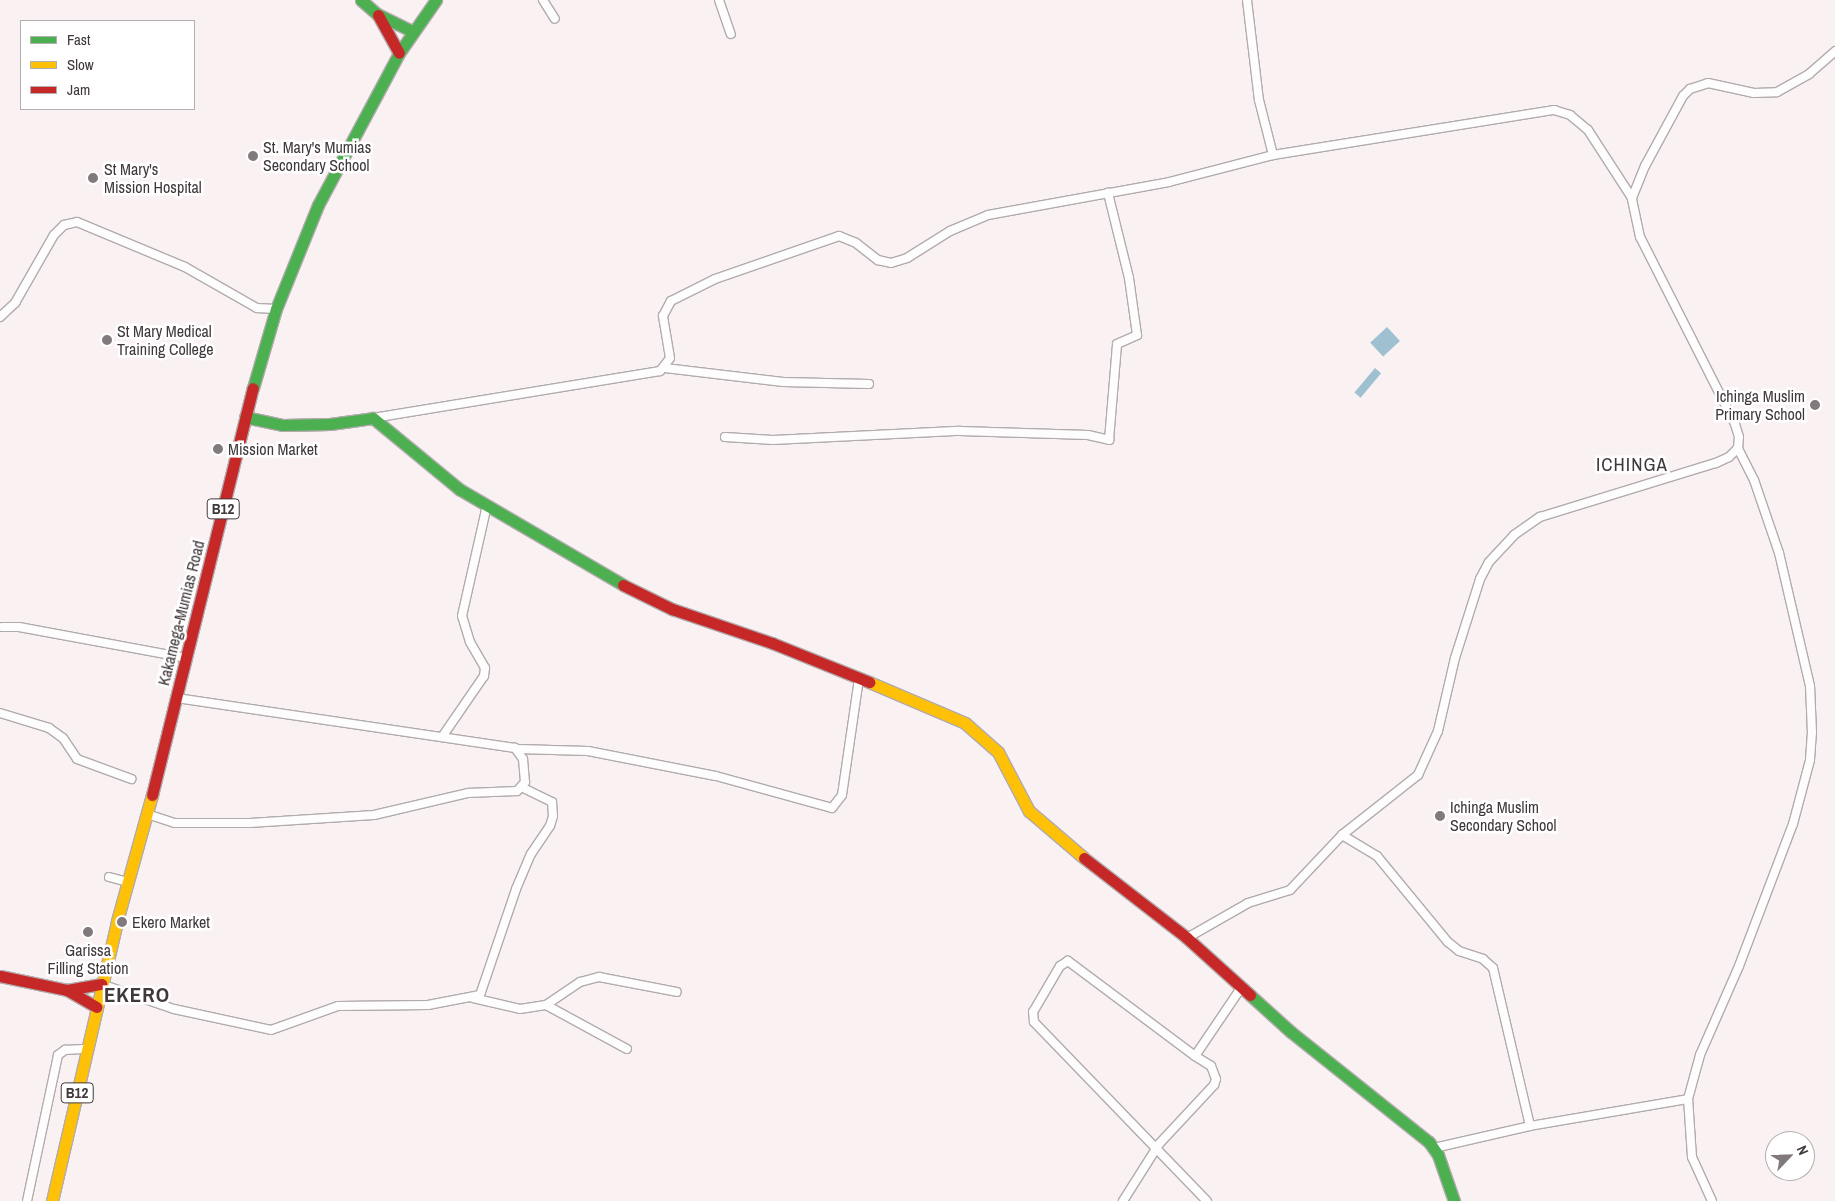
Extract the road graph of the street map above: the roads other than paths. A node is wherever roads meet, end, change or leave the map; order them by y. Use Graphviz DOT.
graph roads {
  1 [pos="361,0"];
  2 [pos="436,0"];
  3 [pos="543,0"];
  4 [pos="719,0"];
  5 [pos="1247,0"];
  6 [pos="377,14"];
  7 [pos="555,19"];
  8 [pos="412,31"];
  9 [pos="731,34"];
  10 [pos="1835,50"];
  11 [pos="399,53"];
  12 [pos="1273,155"];
  13 [pos="1108,193"];
  14 [pos="1632,198"];
  15 [pos="276,309"];
  16 [pos="0,317"];
  17 [pos="665,368"];
  18 [pos="869,384"];
  19 [pos="245,417"];
  20 [pos="373,418"];
  21 [pos="725,437"];
  22 [pos="1738,448"];
  23 [pos="487,505"];
  24 [pos="2,627"];
  25 [pos="187,658"];
  26 [pos="858,679"];
  27 [pos="177,698"];
  28 [pos="0,713"];
  29 [pos="442,737"];
  30 [pos="518,749"];
  31 [pos="131,779"];
  32 [pos="522,788"];
  33 [pos="147,814"];
  34 [pos="1342,835"];
  35 [pos="109,876"];
  36 [pos="128,882"];
  37 [pos="1187,938"];
  38 [pos="0,976"];
  39 [pos="101,984"];
  40 [pos="1241,988"];
  41 [pos="67,990"];
  42 [pos="677,992"];
  43 [pos="468,997"];
  44 [pos="546,1005"];
  45 [pos="97,1007"];
  46 [pos="87,1049"];
  47 [pos="627,1049"];
  48 [pos="1195,1056"];
  49 [pos="1688,1099"];
  50 [pos="1530,1126"];
  51 [pos="1156,1148"];
  52 [pos="1434,1148"];
  53 [pos="27,1201"];
  54 [pos="52,1201"];
  55 [pos="1123,1201"];
  56 [pos="1207,1201"];
  57 [pos="1454,1201"];
  58 [pos="1712,1201"];
  1 -- 6 [label="main road"];
  2 -- 8 [label="main road, B12"];
  3 -- 7 [label="street"];
  4 -- 9 [label="street"];
  5 -- 12 [label="street"];
  6 -- 8 [label="main road"];
  6 -- 11 [label="main road"];
  8 -- 11 [label="main road, B12"];
  10 -- 14 [label="street"];
  11 -- 15 [label="main road, Kakamega-Mumias Road / B12"];
  12 -- 13 [label="street"];
  12 -- 14 [label="street"];
  13 -- 17 [label="street"];
  13 -- 21 [label="street"];
  14 -- 22 [label="street"];
  15 -- 16 [label="street"];
  15 -- 19 [label="main road, Kakamega-Mumias Road / B12"];
  17 -- 18 [label="street"];
  17 -- 20 [label="street"];
  19 -- 20 [label="main road"];
  19 -- 25 [label="main road, Kakamega-Mumias Road / B12"];
  20 -- 23 [label="main road"];
  22 -- 34 [label="street"];
  22 -- 49 [label="street"];
  23 -- 26 [label="main road"];
  23 -- 29 [label="street"];
  24 -- 25 [label="street"];
  25 -- 27 [label="main road, Kakamega-Mumias Road / B12"];
  26 -- 30 [label="street"];
  26 -- 37 [label="main road"];
  27 -- 29 [label="street"];
  27 -- 33 [label="main road, Kakamega-Mumias Road / B12"];
  28 -- 31 [label="street"];
  29 -- 30 [label="street"];
  30 -- 32 [label="street"];
  32 -- 33 [label="street"];
  32 -- 43 [label="street"];
  33 -- 36 [label="main road, Kakamega-Mumias Road / B12"];
  34 -- 37 [label="street"];
  34 -- 50 [label="street"];
  35 -- 36 [label="street"];
  36 -- 39 [label="main road, Kakamega-Mumias Road / B12"];
  37 -- 40 [label="main road"];
  38 -- 41 [label="main road"];
  39 -- 41 [label="main road"];
  39 -- 43 [label="street"];
  39 -- 45 [label="main road, Kakamega-Mumias Road / B12"];
  40 -- 48 [label="street"];
  40 -- 52 [label="main road"];
  41 -- 45 [label="main road"];
  42 -- 44 [label="street"];
  43 -- 44 [label="street"];
  44 -- 47 [label="street"];
  45 -- 46 [label="main road, Kakamega-Mumias Road / B12"];
  46 -- 53 [label="street"];
  46 -- 54 [label="main road, Kakamega-Mumias Road / B12"];
  48 -- 51 [label="street"];
  48 -- 51 [label="street"];
  49 -- 50 [label="street"];
  49 -- 58 [label="street"];
  50 -- 52 [label="street"];
  51 -- 55 [label="street"];
  51 -- 56 [label="street"];
  52 -- 57 [label="main road"];
}
